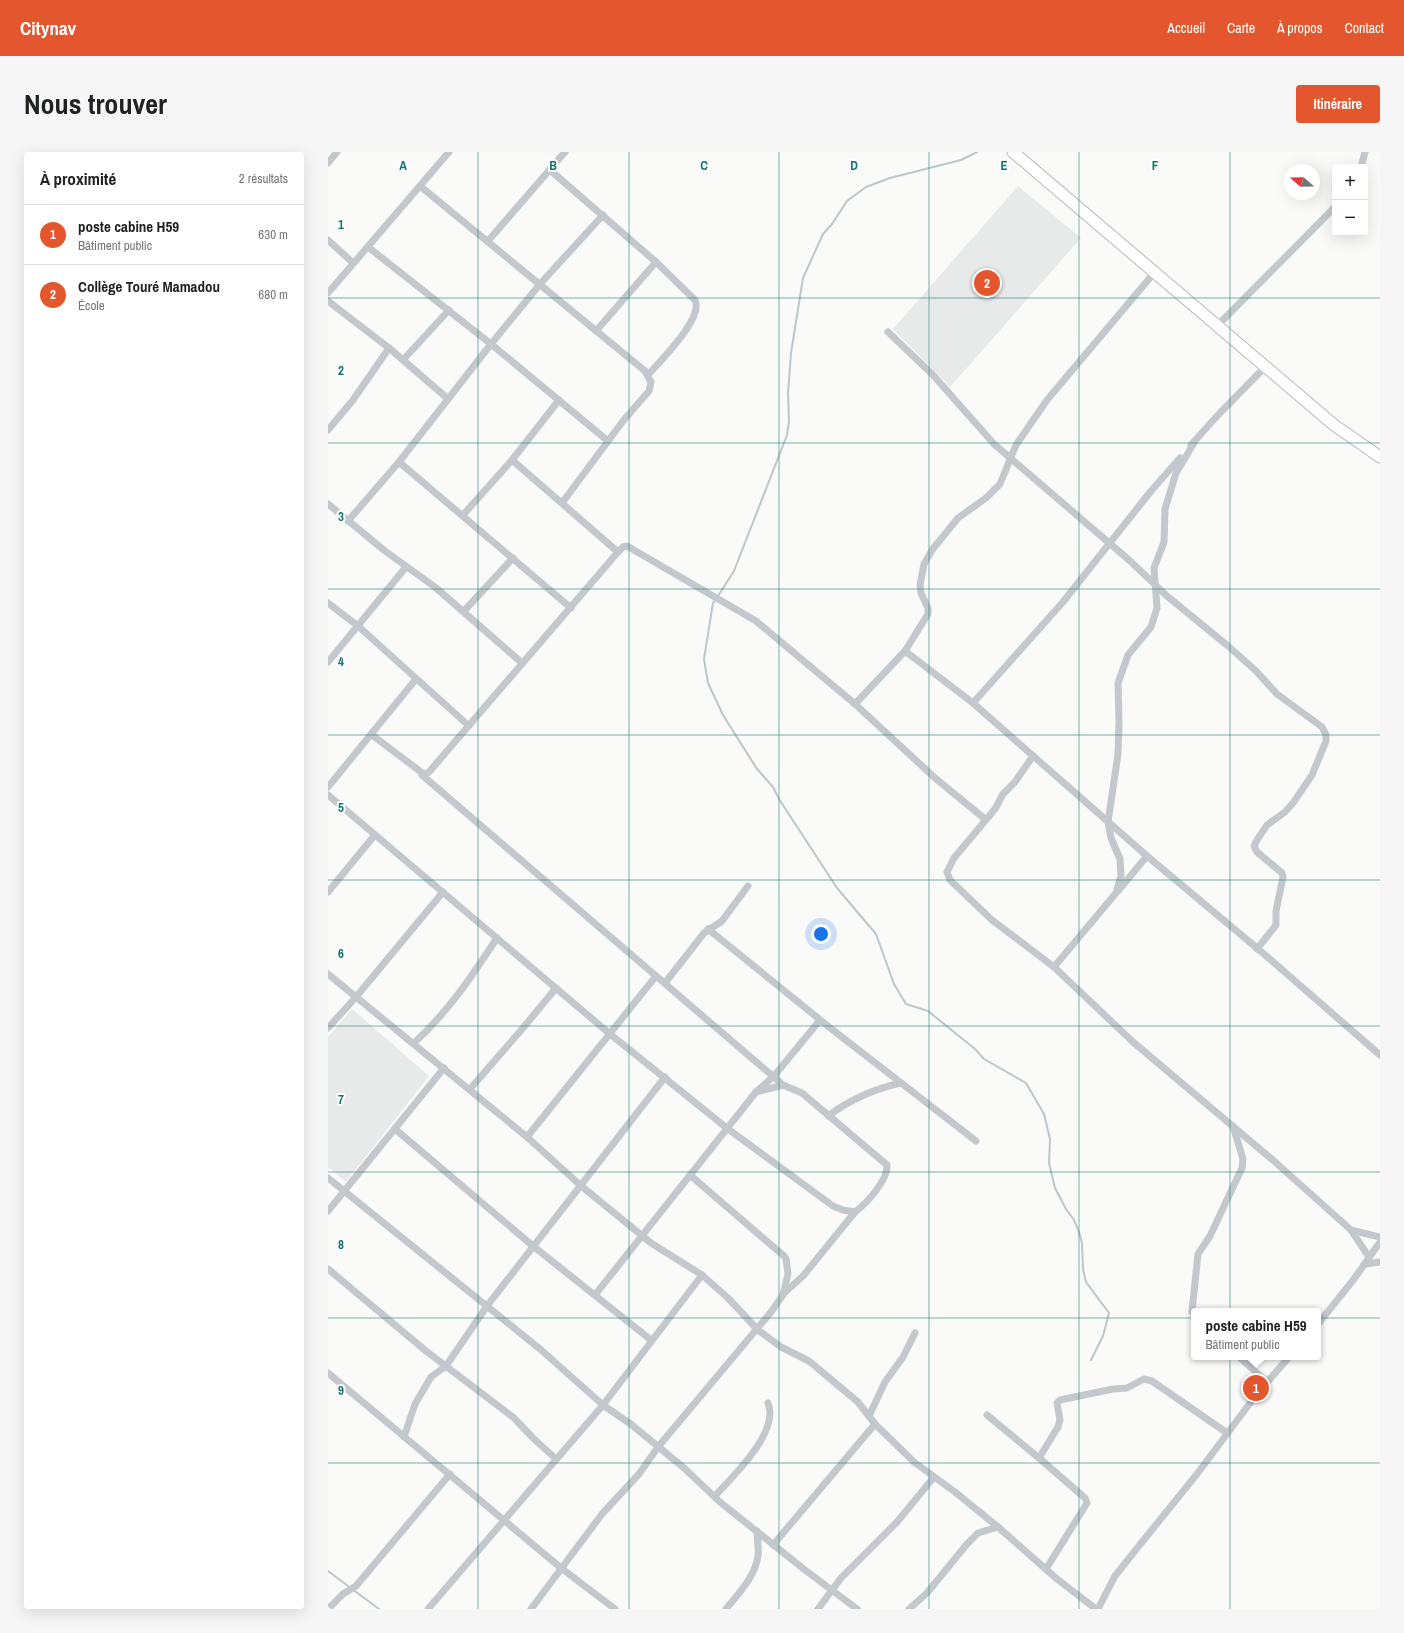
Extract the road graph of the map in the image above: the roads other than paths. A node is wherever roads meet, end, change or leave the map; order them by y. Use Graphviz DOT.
graph roads {
  1 [pos="337,152"];
  2 [pos="449,152"];
  3 [pos="565,152"];
  4 [pos="1013,152"];
  5 [pos="1365,152"];
  6 [pos="328,163"];
  7 [pos="1362,164"];
  8 [pos="550,170"];
  9 [pos="420,186"];
  10 [pos="1332,210"];
  11 [pos="603,215"];
  12 [pos="328,240"];
  13 [pos="488,241"];
  14 [pos="368,247"];
  15 [pos="656,262"];
  16 [pos="353,263"];
  17 [pos="1154,273"];
  18 [pos="540,284"];
  19 [pos="328,293"];
  20 [pos="328,301"];
  21 [pos="449,310"];
  22 [pos="1217,326"];
  23 [pos="596,331"];
  24 [pos="888,332"];
  25 [pos="491,344"];
  26 [pos="389,348"];
  27 [pos="403,360"];
  28 [pos="1265,367"];
  29 [pos="648,375"];
  30 [pos="447,398"];
  31 [pos="560,400"];
  32 [pos="328,430"];
  33 [pos="608,441"];
  34 [pos="1194,443"];
  35 [pos="1010,457"];
  36 [pos="1380,457"];
  37 [pos="512,460"];
  38 [pos="399,462"];
  39 [pos="562,503"];
  40 [pos="328,504"];
  41 [pos="464,515"];
  42 [pos="348,521"];
  43 [pos="1110,543"];
  44 [pos="618,552"];
  45 [pos="514,558"];
  46 [pos="406,567"];
  47 [pos="1155,585"];
  48 [pos="328,603"];
  49 [pos="571,608"];
  50 [pos="464,611"];
  51 [pos="358,626"];
  52 [pos="905,651"];
  53 [pos="328,662"];
  54 [pos="522,664"];
  55 [pos="416,678"];
  56 [pos="973,703"];
  57 [pos="855,704"];
  58 [pos="469,726"];
  59 [pos="372,735"];
  60 [pos="1033,756"];
  61 [pos="422,775"];
  62 [pos="328,787"];
  63 [pos="328,795"];
  64 [pos="985,819"];
  65 [pos="1108,822"];
  66 [pos="374,836"];
  67 [pos="1147,856"];
  68 [pos="748,886"];
  69 [pos="328,892"];
  70 [pos="443,892"];
  71 [pos="1116,893"];
  72 [pos="708,928"];
  73 [pos="498,938"];
  74 [pos="1258,949"];
  75 [pos="1054,967"];
  76 [pos="328,974"];
  77 [pos="656,976"];
  78 [pos="665,983"];
  79 [pos="556,988"];
  80 [pos="356,997"];
  81 [pos="820,1020"];
  82 [pos="328,1028"];
  83 [pos="610,1034"];
  84 [pos="414,1043"];
  85 [pos="1380,1055"];
  86 [pos="444,1068"];
  87 [pos="774,1076"];
  88 [pos="665,1077"];
  89 [pos="901,1083"];
  90 [pos="783,1086"];
  91 [pos="470,1089"];
  92 [pos="756,1092"];
  93 [pos="828,1116"];
  94 [pos="1233,1126"];
  95 [pos="395,1129"];
  96 [pos="728,1129"];
  97 [pos="528,1137"];
  98 [pos="976,1141"];
  99 [pos="690,1175"];
  100 [pos="328,1178"];
  101 [pos="580,1185"];
  102 [pos="344,1191"];
  103 [pos="328,1211"];
  104 [pos="855,1212"];
  105 [pos="1351,1230"];
  106 [pos="643,1236"];
  107 [pos="1380,1237"];
  108 [pos="1380,1242"];
  109 [pos="533,1246"];
  110 [pos="1369,1257"];
  111 [pos="1380,1262"];
  112 [pos="1365,1264"];
  113 [pos="328,1269"];
  114 [pos="702,1275"];
  115 [pos="783,1295"];
  116 [pos="595,1296"];
  117 [pos="487,1306"];
  118 [pos="1192,1308"];
  119 [pos="1321,1320"];
  120 [pos="758,1330"];
  121 [pos="915,1333"];
  122 [pos="651,1340"];
  123 [pos="1242,1360"];
  124 [pos="1286,1360"];
  125 [pos="446,1366"];
  126 [pos="328,1373"];
  127 [pos="1267,1382"];
  128 [pos="768,1403"];
  129 [pos="603,1405"];
  130 [pos="987,1415"];
  131 [pos="869,1416"];
  132 [pos="875,1424"];
  133 [pos="1226,1433"];
  134 [pos="404,1437"];
  135 [pos="658,1447"];
  136 [pos="1039,1458"];
  137 [pos="556,1460"];
  138 [pos="450,1474"];
  139 [pos="934,1477"];
  140 [pos="715,1496"];
  141 [pos="505,1520"];
  142 [pos="998,1527"];
  143 [pos="757,1531"];
  144 [pos="774,1545"];
  145 [pos="561,1568"];
  146 [pos="1046,1569"];
  147 [pos="832,1591"];
  148 [pos="328,1609"];
  149 [pos="428,1609"];
  150 [pos="531,1609"];
  151 [pos="615,1609"];
  152 [pos="726,1609"];
  153 [pos="818,1609"];
  154 [pos="857,1609"];
  155 [pos="909,1609"];
  156 [pos="1097,1609"];
  1 -- 6 [label="street"];
  2 -- 9 [label="street"];
  3 -- 8 [label="street"];
  4 -- 17 [label="highway"];
  5 -- 7 [label="street"];
  8 -- 11 [label="street"];
  8 -- 13 [label="street"];
  9 -- 13 [label="street"];
  9 -- 14 [label="street"];
  10 -- 22 [label="street"];
  11 -- 15 [label="street"];
  11 -- 18 [label="street"];
  12 -- 16 [label="street"];
  13 -- 18 [label="street"];
  14 -- 16 [label="street"];
  14 -- 21 [label="street"];
  15 -- 23 [label="street"];
  15 -- 29 [label="street"];
  16 -- 19 [label="street"];
  17 -- 22 [label="highway"];
  17 -- 35 [label="street"];
  18 -- 23 [label="street"];
  18 -- 25 [label="street"];
  20 -- 26 [label="street"];
  21 -- 25 [label="street"];
  21 -- 27 [label="street"];
  22 -- 28 [label="highway"];
  23 -- 29 [label="street"];
  24 -- 35 [label="street"];
  25 -- 30 [label="street"];
  25 -- 31 [label="street"];
  26 -- 27 [label="street"];
  26 -- 32 [label="street"];
  27 -- 30 [label="street"];
  28 -- 34 [label="street"];
  28 -- 36 [label="highway"];
  29 -- 33 [label="street"];
  30 -- 38 [label="street"];
  31 -- 33 [label="street"];
  31 -- 37 [label="street"];
  33 -- 39 [label="street"];
  34 -- 43 [label="street"];
  34 -- 47 [label="street"];
  35 -- 43 [label="street"];
  35 -- 52 [label="street"];
  37 -- 39 [label="street"];
  37 -- 41 [label="street"];
  38 -- 41 [label="street"];
  38 -- 42 [label="street"];
  39 -- 44 [label="street"];
  40 -- 42 [label="street"];
  41 -- 45 [label="street"];
  42 -- 46 [label="street"];
  43 -- 47 [label="street"];
  43 -- 56 [label="street"];
  44 -- 49 [label="street"];
  44 -- 57 [label="street"];
  45 -- 49 [label="street"];
  45 -- 50 [label="street"];
  46 -- 50 [label="street"];
  46 -- 51 [label="street"];
  47 -- 65 [label="street"];
  47 -- 74 [label="street"];
  48 -- 51 [label="street"];
  49 -- 54 [label="street"];
  50 -- 54 [label="street"];
  51 -- 53 [label="street"];
  51 -- 55 [label="street"];
  52 -- 56 [label="street"];
  52 -- 57 [label="street"];
  54 -- 58 [label="street"];
  55 -- 58 [label="street"];
  55 -- 59 [label="street"];
  56 -- 60 [label="street"];
  57 -- 64 [label="street"];
  58 -- 61 [label="street"];
  59 -- 61 [label="street"];
  59 -- 62 [label="street"];
  60 -- 64 [label="street"];
  60 -- 65 [label="street"];
  61 -- 77 [label="street"];
  63 -- 66 [label="street"];
  64 -- 75 [label="street"];
  65 -- 67 [label="street"];
  65 -- 71 [label="street"];
  66 -- 69 [label="street"];
  66 -- 70 [label="street"];
  67 -- 71 [label="street"];
  67 -- 74 [label="street"];
  68 -- 72 [label="street"];
  70 -- 73 [label="street"];
  70 -- 80 [label="street"];
  71 -- 75 [label="street"];
  72 -- 78 [label="street"];
  72 -- 81 [label="street"];
  73 -- 79 [label="street"];
  73 -- 84 [label="street"];
  74 -- 85 [label="street"];
  75 -- 94 [label="street"];
  76 -- 80 [label="street"];
  77 -- 78 [label="street"];
  77 -- 83 [label="street"];
  78 -- 87 [label="street"];
  79 -- 83 [label="street"];
  79 -- 91 [label="street"];
  80 -- 82 [label="street"];
  80 -- 84 [label="street"];
  81 -- 87 [label="street"];
  81 -- 89 [label="street"];
  83 -- 88 [label="street"];
  83 -- 97 [label="street"];
  84 -- 86 [label="street"];
  86 -- 91 [label="street"];
  86 -- 95 [label="street"];
  87 -- 90 [label="street"];
  87 -- 92 [label="street"];
  88 -- 96 [label="street"];
  88 -- 101 [label="street"];
  89 -- 93 [label="street"];
  89 -- 98 [label="street"];
  90 -- 92 [label="street"];
  90 -- 93 [label="street"];
  91 -- 97 [label="street"];
  92 -- 96 [label="street"];
  93 -- 104 [label="street"];
  94 -- 105 [label="street"];
  94 -- 118 [label="street"];
  95 -- 102 [label="street"];
  95 -- 109 [label="street"];
  96 -- 99 [label="street"];
  96 -- 104 [label="street"];
  97 -- 101 [label="street"];
  99 -- 106 [label="street"];
  99 -- 115 [label="street"];
  100 -- 102 [label="street"];
  101 -- 106 [label="street"];
  101 -- 109 [label="street"];
  102 -- 103 [label="street"];
  102 -- 117 [label="street"];
  104 -- 115 [label="street"];
  105 -- 107 [label="street"];
  105 -- 110 [label="street"];
  106 -- 114 [label="street"];
  106 -- 116 [label="street"];
  108 -- 110 [label="street"];
  109 -- 116 [label="street"];
  109 -- 117 [label="street"];
  110 -- 112 [label="street"];
  111 -- 112 [label="street"];
  112 -- 119 [label="street"];
  113 -- 125 [label="street"];
  114 -- 120 [label="street"];
  114 -- 122 [label="street"];
  115 -- 120 [label="street"];
  116 -- 122 [label="street"];
  117 -- 125 [label="street"];
  117 -- 129 [label="street"];
  120 -- 131 [label="street"];
  120 -- 135 [label="street"];
  121 -- 131 [label="street"];
  122 -- 129 [label="street"];
  123 -- 127 [label="street"];
  124 -- 127 [label="street"];
  125 -- 134 [label="street"];
  125 -- 137 [label="street"];
  126 -- 134 [label="street"];
  127 -- 133 [label="street"];
  128 -- 140 [label="street"];
  129 -- 135 [label="street"];
  129 -- 137 [label="street"];
  130 -- 136 [label="street"];
  131 -- 132 [label="street"];
  132 -- 139 [label="street"];
  132 -- 144 [label="street"];
  133 -- 136 [label="street"];
  133 -- 156 [label="street"];
  134 -- 138 [label="street"];
  135 -- 140 [label="street"];
  135 -- 145 [label="street"];
  136 -- 146 [label="street"];
  137 -- 141 [label="street"];
  138 -- 141 [label="street"];
  138 -- 148 [label="street"];
  139 -- 142 [label="street"];
  139 -- 147 [label="street"];
  140 -- 143 [label="street"];
  141 -- 145 [label="street"];
  141 -- 149 [label="street"];
  142 -- 146 [label="street"];
  142 -- 155 [label="street"];
  143 -- 144 [label="street"];
  143 -- 152 [label="street"];
  144 -- 147 [label="street"];
  145 -- 150 [label="street"];
  145 -- 151 [label="street"];
  146 -- 156 [label="street"];
  147 -- 153 [label="street"];
  147 -- 154 [label="street"];
}
